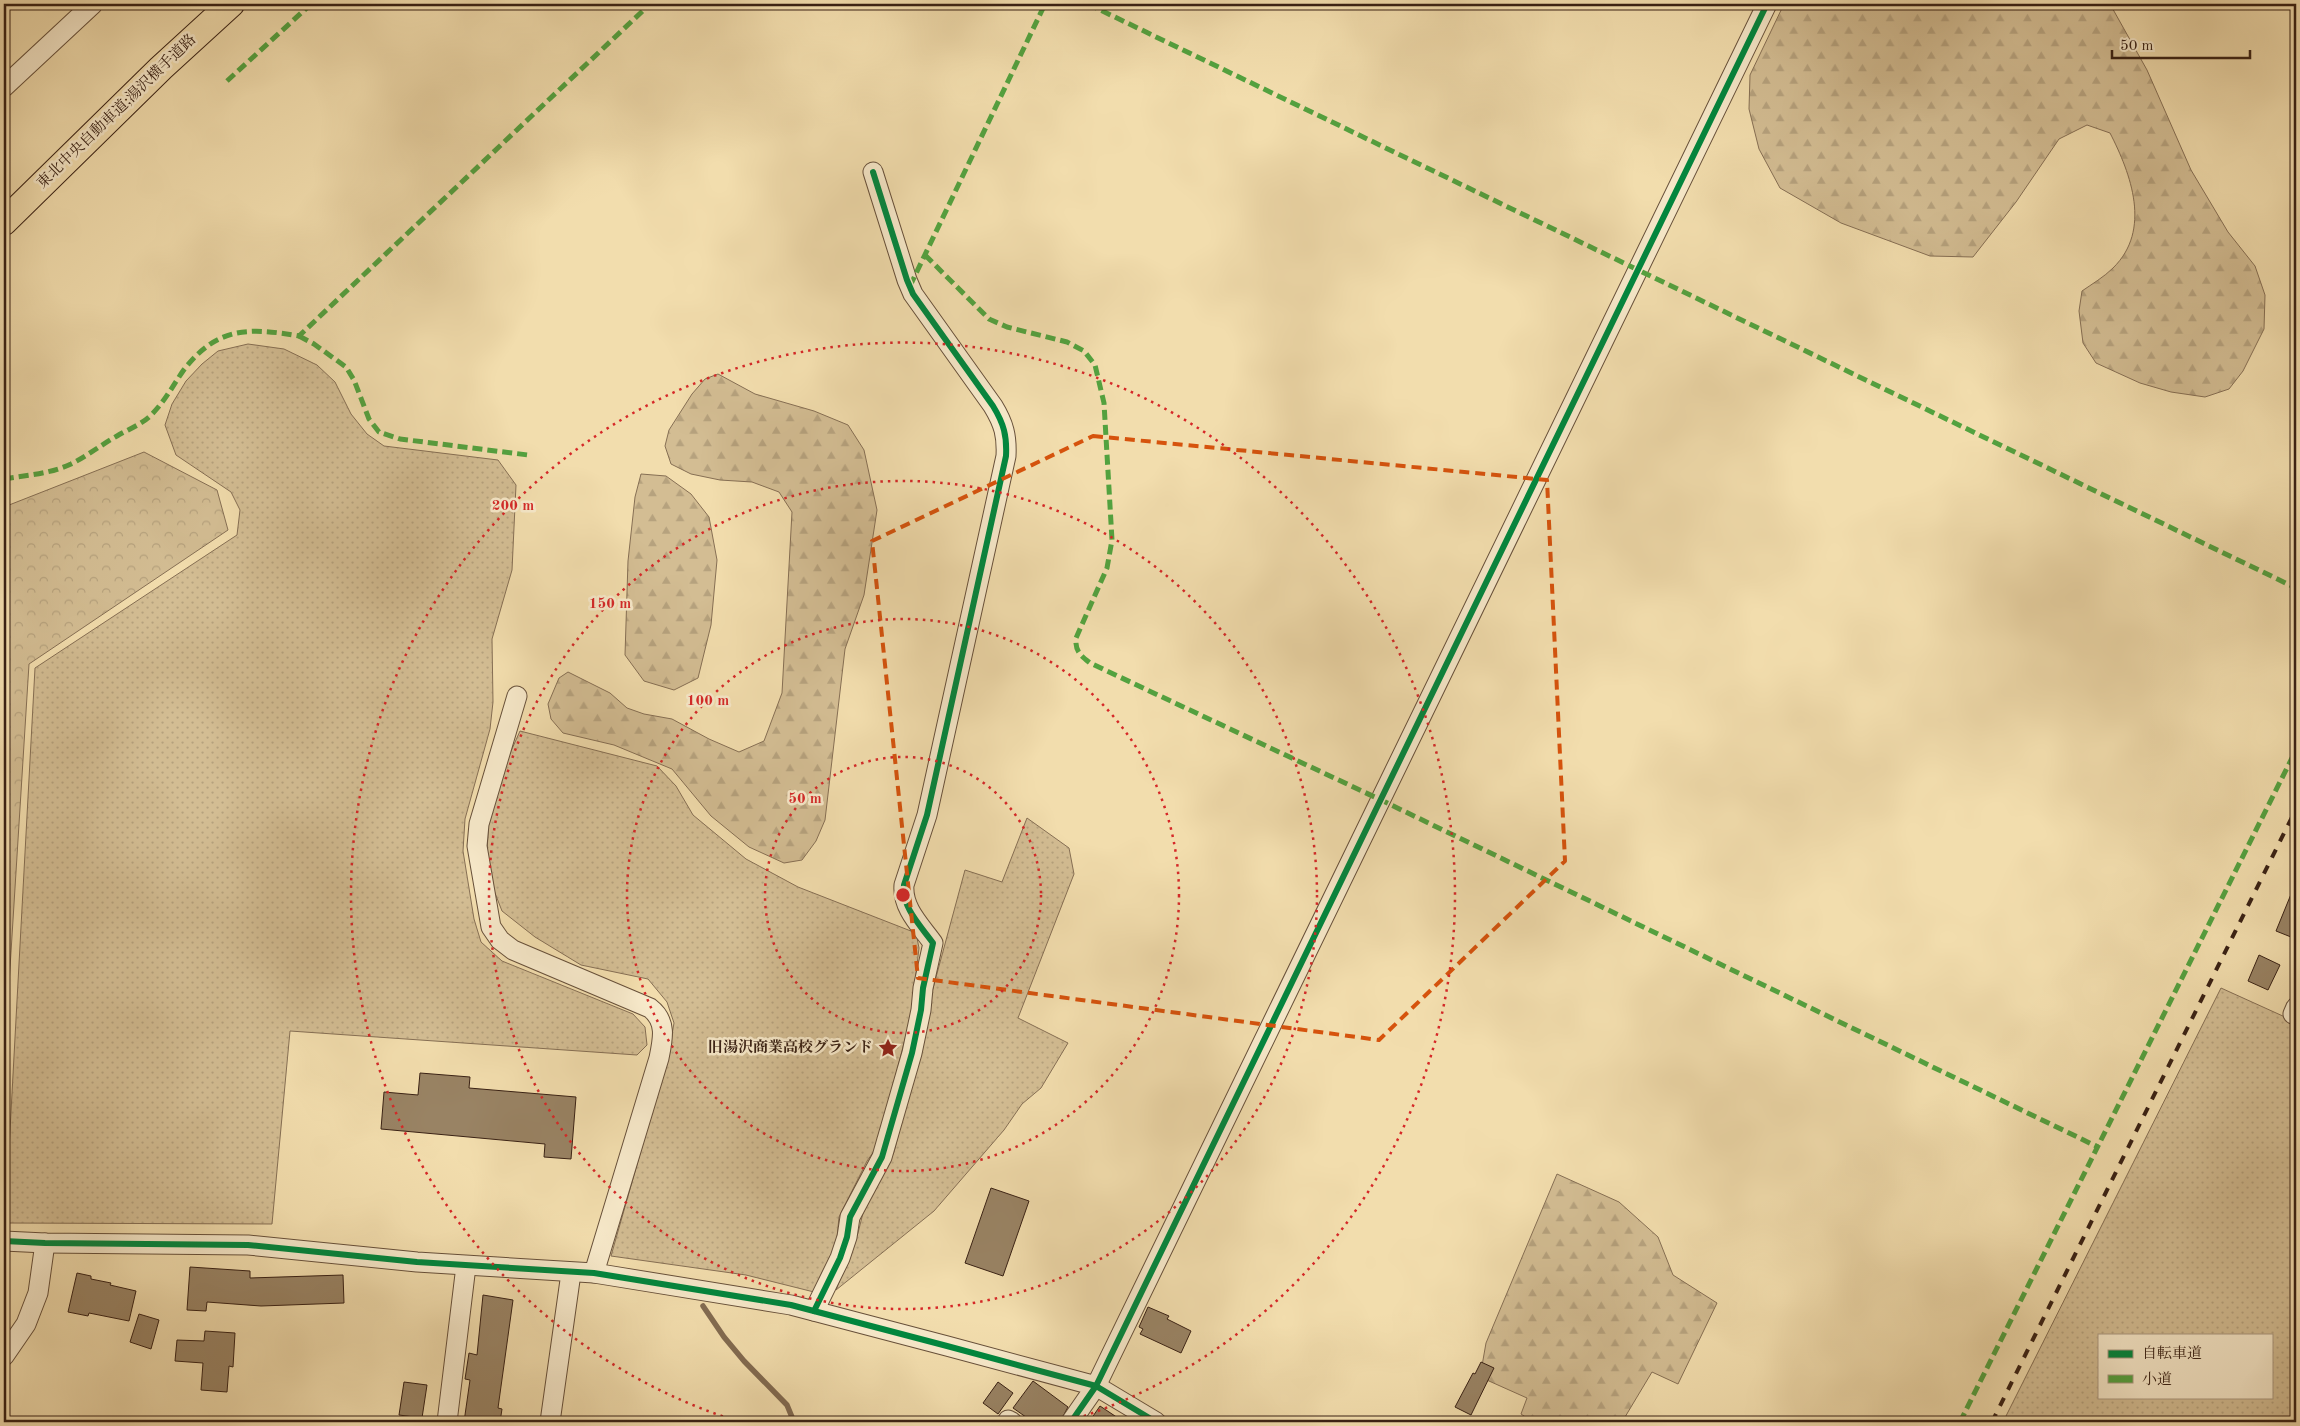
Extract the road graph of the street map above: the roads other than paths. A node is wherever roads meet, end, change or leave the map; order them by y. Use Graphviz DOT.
graph roads {
  1 [pos="93,4"];
  2 [pos="231,4"];
  3 [pos="1767,4"];
  4 [pos="4,87"];
  5 [pos="873,172"];
  6 [pos="4,222"];
  7 [pos="517,696"];
  8 [pos="4,1241"];
  9 [pos="45,1243"];
  10 [pos="466,1266"];
  11 [pos="570,1273"];
  12 [pos="594,1273"];
  13 [pos="814,1311"];
  14 [pos="4,1356"];
  15 [pos="1096,1386"];
  16 [pos="447,1422"];
  17 [pos="550,1422"];
  18 [pos="1071,1422"];
  19 [pos="1156,1422"];
  1 -- 4 [label="street"];
  2 -- 6 [label="highway, 東北中央自動車道;湯沢横手道路"];
  3 -- 15 [label="street"];
  5 -- 13 [label="street"];
  7 -- 12 [label="street"];
  8 -- 9 [label="street"];
  9 -- 10 [label="street"];
  9 -- 14 [label="street"];
  10 -- 11 [label="street"];
  10 -- 16 [label="street"];
  11 -- 12 [label="street"];
  11 -- 17 [label="street"];
  12 -- 13 [label="street"];
  13 -- 15 [label="street"];
  15 -- 18 [label="street"];
  15 -- 19 [label="street"];
}
